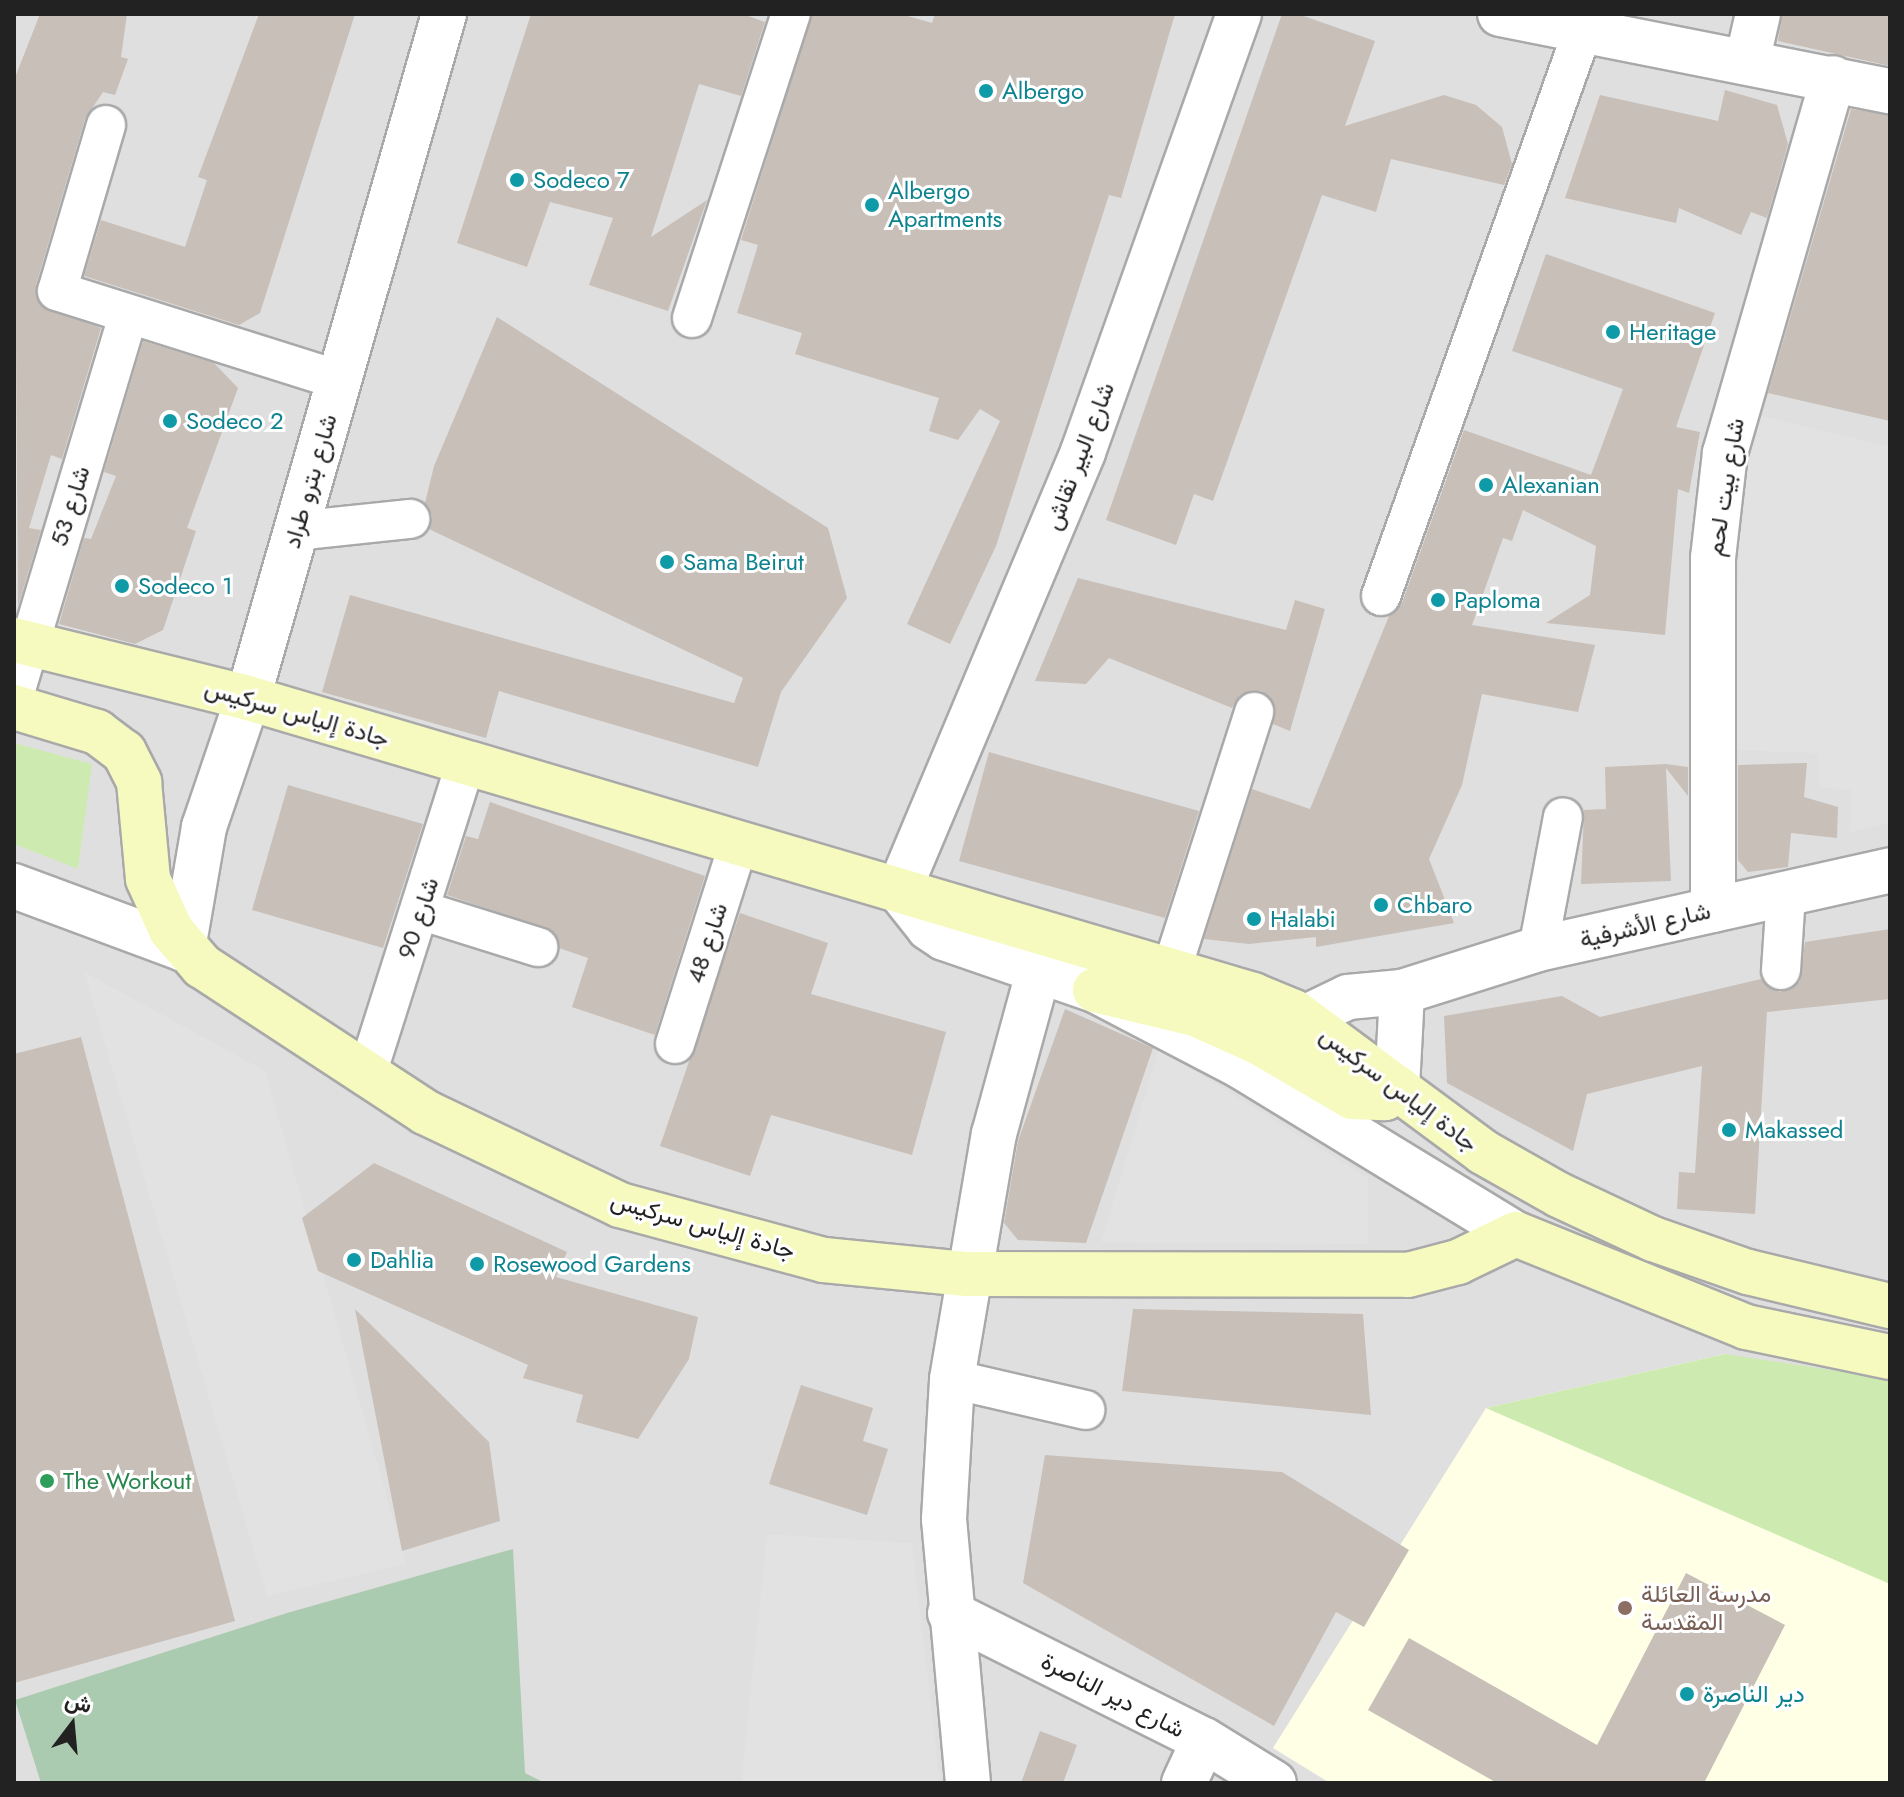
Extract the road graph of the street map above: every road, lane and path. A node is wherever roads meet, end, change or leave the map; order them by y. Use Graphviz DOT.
graph roads {
  1 [pos="444,14"];
  2 [pos="791,14"];
  3 [pos="1239,14"];
  4 [pos="1500,14"];
  5 [pos="1758,14"];
  6 [pos="1583,30"];
  7 [pos="1747,62"];
  8 [pos="1833,78"];
  9 [pos="1890,91"];
  10 [pos="106,125"];
  11 [pos="128,316"];
  12 [pos="692,318"];
  13 [pos="340,380"];
  14 [pos="410,519"];
  15 [pos="295,531"];
  16 [pos="1381,596"];
  17 [pos="21,642"];
  18 [pos="14,696"];
  19 [pos="248,698"];
  20 [pos="14,707"];
  21 [pos="1254,712"];
  22 [pos="466,762"];
  23 [pos="1563,817"];
  24 [pos="739,842"];
  25 [pos="1890,870"];
  26 [pos="14,886"];
  27 [pos="899,890"];
  28 [pos="1786,894"];
  29 [pos="420,910"];
  30 [pos="1713,910"];
  31 [pos="538,947"];
  32 [pos="183,949"];
  33 [pos="1538,949"];
  34 [pos="1172,968"];
  35 [pos="1039,970"];
  36 [pos="1781,970"];
  37 [pos="1095,990"];
  38 [pos="1402,992"];
  39 [pos="1304,1018"];
  40 [pos="675,1044"];
  41 [pos="367,1074"];
  42 [pos="1397,1088"];
  43 [pos="1516,1234"];
  44 [pos="967,1274"];
  45 [pos="1890,1306"];
  46 [pos="1890,1357"];
  47 [pos="952,1379"];
  48 [pos="1085,1410"];
  49 [pos="950,1613"];
  50 [pos="1204,1740"];
  51 [pos="968,1783"];
  52 [pos="1184,1783"];
  53 [pos="1274,1783"];
  1 -- 13 [label="street, شارع بترو طراد"];
  2 -- 12 [label="street"];
  3 -- 27 [label="street, شارع البير نقاش"];
  4 -- 6 [label="street"];
  5 -- 7 [label="street"];
  6 -- 7 [label="street"];
  6 -- 16 [label="street"];
  7 -- 8 [label="street"];
  8 -- 9 [label="street"];
  8 -- 30 [label="street, شارع بيت لحم"];
  10 -- 11 [label="street"];
  11 -- 13 [label="street"];
  11 -- 17 [label="street, شارع 53"];
  13 -- 15 [label="street, شارع بترو طراد"];
  14 -- 15 [label="street"];
  15 -- 19 [label="street, شارع بترو طراد"];
  17 -- 18 [label="street, شارع 53"];
  17 -- 19 [label="main road, جادة إلياس سركيس"];
  19 -- 22 [label="main road, جادة إلياس سركيس"];
  19 -- 32 [label="street, شارع بترو طراد"];
  20 -- 32 [label="main road, جادة إلياس سركيس"];
  21 -- 34 [label="street"];
  22 -- 24 [label="main road, جادة إلياس سركيس"];
  22 -- 29 [label="street, شارع 90"];
  23 -- 33 [label="street"];
  24 -- 27 [label="main road, جادة إلياس سركيس"];
  24 -- 40 [label="street, شارع 48"];
  25 -- 28 [label="street, شارع الأشرفية"];
  26 -- 32 [label="street"];
  27 -- 34 [label="main road, جادة إلياس سركيس"];
  27 -- 35 [label="street"];
  28 -- 30 [label="street, شارع الأشرفية"];
  28 -- 36 [label="street"];
  29 -- 31 [label="street"];
  29 -- 41 [label="street, شارع 90"];
  30 -- 33 [label="street, شارع الأشرفية"];
  32 -- 41 [label="main road, جادة إلياس سركيس"];
  33 -- 38 [label="street, شارع الأشرفية"];
  34 -- 39 [label="main road, جادة إلياس سركيس"];
  35 -- 37 [label="street"];
  35 -- 44 [label="street"];
  37 -- 42 [label="main road"];
  37 -- 43 [label="street"];
  38 -- 39 [label="street, شارع الأشرفية"];
  38 -- 42 [label="street"];
  39 -- 42 [label="main road, جادة إلياس سركيس"];
  41 -- 44 [label="main road, جادة إلياس سركيس"];
  42 -- 45 [label="main road, جادة إلياس سركيس"];
  43 -- 44 [label="main road, جادة إلياس سركيس"];
  43 -- 46 [label="main road"];
  44 -- 47 [label="street"];
  47 -- 48 [label="street"];
  47 -- 49 [label="street"];
  49 -- 50 [label="street, شارع دير الناصرة"];
  49 -- 51 [label="street"];
  50 -- 52 [label="street"];
  50 -- 53 [label="street, شارع دير الناصرة"];
}
